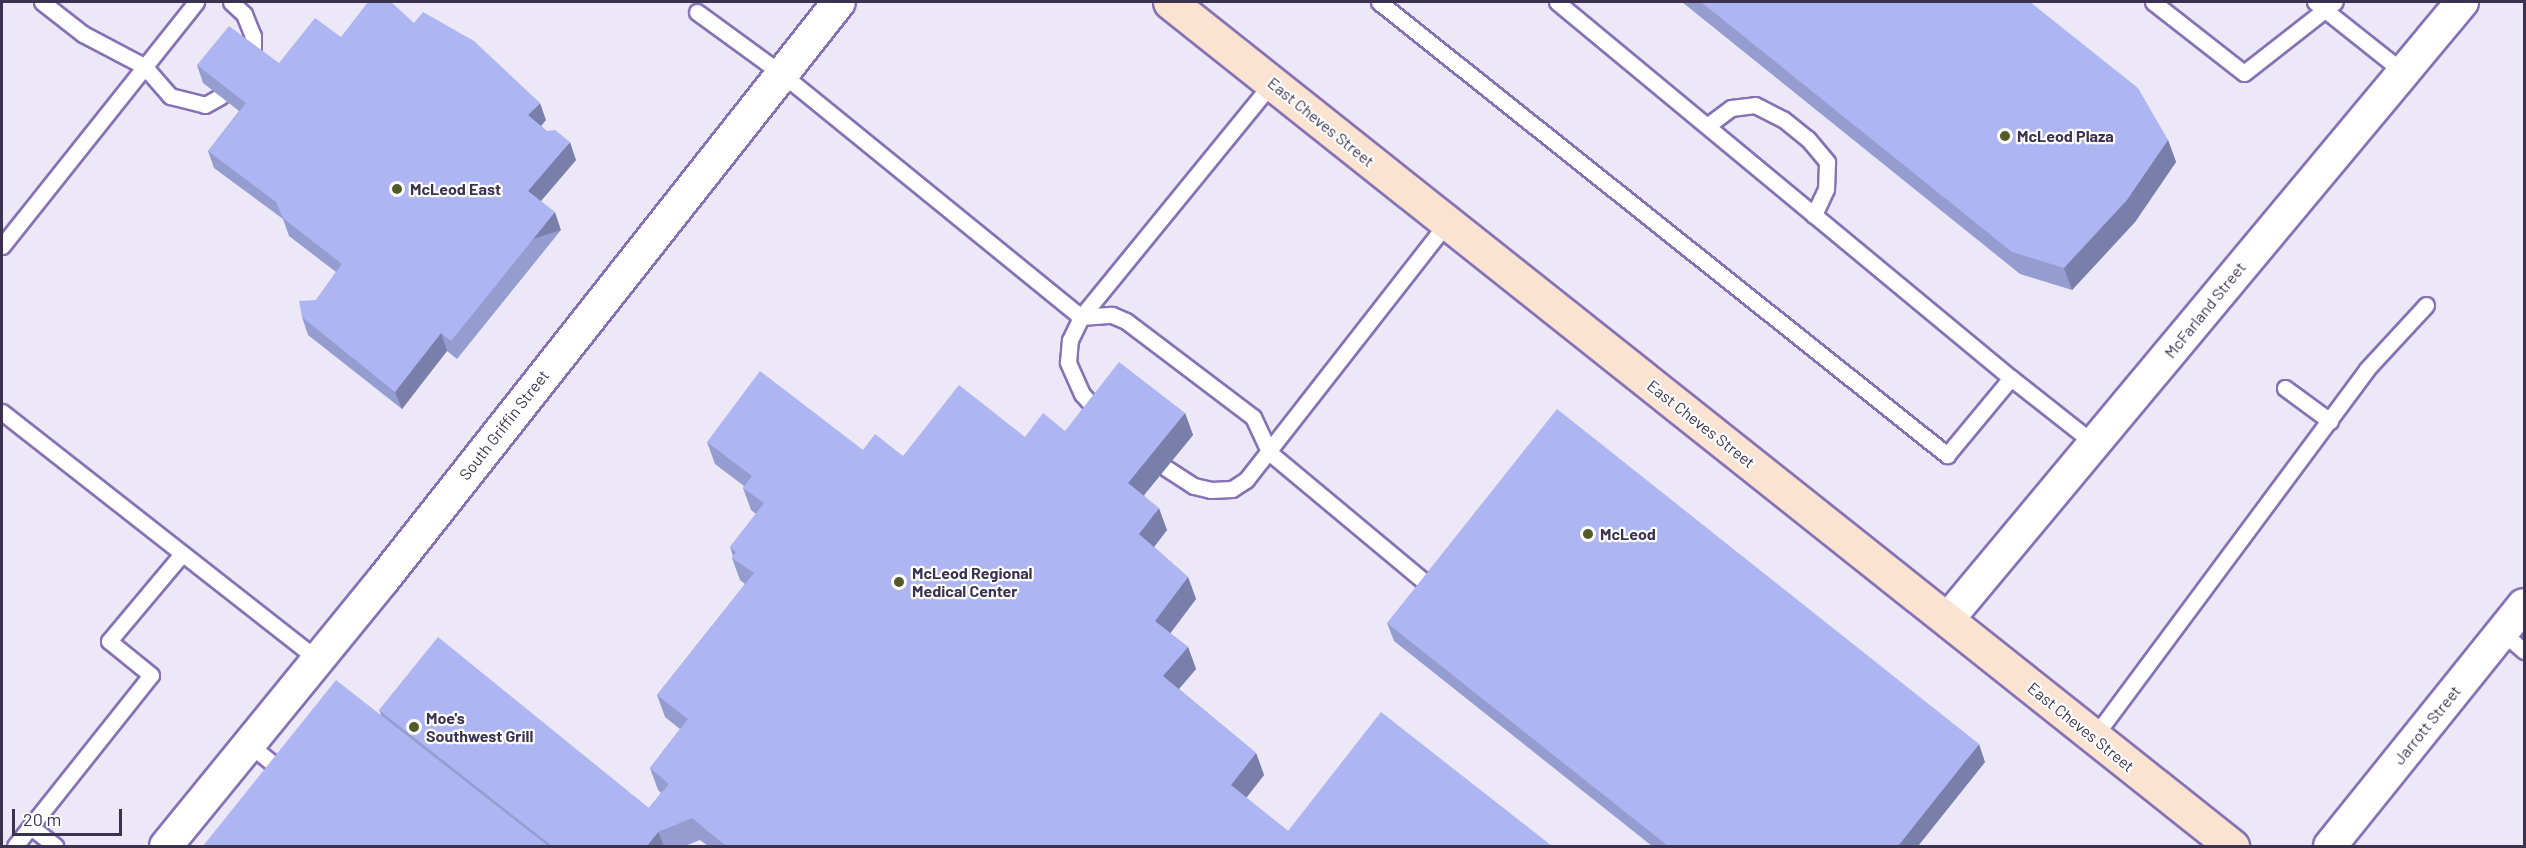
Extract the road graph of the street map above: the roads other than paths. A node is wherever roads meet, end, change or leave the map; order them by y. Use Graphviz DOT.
graph roads {
  1 [pos="42,2"];
  2 [pos="196,2"];
  3 [pos="231,2"];
  4 [pos="839,2"];
  5 [pos="1170,2"];
  6 [pos="1557,2"];
  7 [pos="2153,2"];
  8 [pos="2462,2"];
  9 [pos="1383,3"];
  10 [pos="2324,3"];
  11 [pos="697,12"];
  12 [pos="253,56"];
  13 [pos="144,66"];
  14 [pos="2403,72"];
  15 [pos="782,74"];
  16 [pos="1272,83"];
  17 [pos="221,96"];
  18 [pos="1707,126"];
  19 [pos="1814,215"];
  20 [pos="1448,223"];
  21 [pos="2,246"];
  22 [pos="2426,305"];
  23 [pos="1081,317"];
  24 [pos="2011,378"];
  25 [pos="2285,388"];
  26 [pos="2,412"];
  27 [pos="1102,416"];
  28 [pos="2330,421"];
  29 [pos="2096,445"];
  30 [pos="1270,453"];
  31 [pos="1166,468"];
  32 [pos="182,554"];
  33 [pos="1451,604"];
  34 [pos="2524,604"];
  35 [pos="1948,619"];
  36 [pos="2513,642"];
  37 [pos="318,660"];
  38 [pos="2094,737"];
  39 [pos="249,744"];
  40 [pos="283,772"];
  41 [pos="31,827"];
  42 [pos="15,846"];
  43 [pos="55,846"];
  44 [pos="166,846"];
  45 [pos="2232,846"];
  46 [pos="2330,846"];
  1 -- 13 [label="lane"];
  2 -- 13 [label="lane"];
  3 -- 12 [label="lane"];
  4 -- 15 [label="street, South Griffin Street"];
  5 -- 16 [label="main road, East Cheves Street"];
  6 -- 18 [label="lane"];
  7 -- 10 [label="lane"];
  8 -- 14 [label="street, McFarland Street"];
  9 -- 24 [label="lane"];
  10 -- 14 [label="lane"];
  11 -- 15 [label="lane"];
  13 -- 17 [label="lane"];
  13 -- 21 [label="lane"];
  14 -- 29 [label="street, McFarland Street"];
  15 -- 23 [label="lane"];
  15 -- 37 [label="street, South Griffin Street"];
  16 -- 20 [label="main road, East Cheves Street"];
  16 -- 23 [label="lane"];
  18 -- 19 [label="lane"];
  18 -- 19 [label="lane"];
  19 -- 24 [label="lane"];
  20 -- 30 [label="lane"];
  20 -- 35 [label="main road, East Cheves Street"];
  22 -- 28 [label="lane"];
  23 -- 27 [label="lane"];
  23 -- 30 [label="lane"];
  24 -- 29 [label="lane"];
  25 -- 28 [label="lane"];
  26 -- 32 [label="lane"];
  28 -- 38 [label="lane"];
  29 -- 35 [label="street, McFarland Street"];
  30 -- 31 [label="lane"];
  30 -- 33 [label="lane"];
  32 -- 37 [label="lane"];
  32 -- 41 [label="lane"];
  34 -- 36 [label="street, Jarrott Street"];
  35 -- 38 [label="main road, East Cheves Street"];
  36 -- 46 [label="street, Jarrott Street"];
  37 -- 39 [label="street, South Griffin Street"];
  38 -- 45 [label="main road, East Cheves Street"];
  39 -- 40 [label="lane"];
  39 -- 44 [label="street, South Griffin Street"];
  41 -- 42 [label="lane"];
  41 -- 43 [label="lane"];
}
